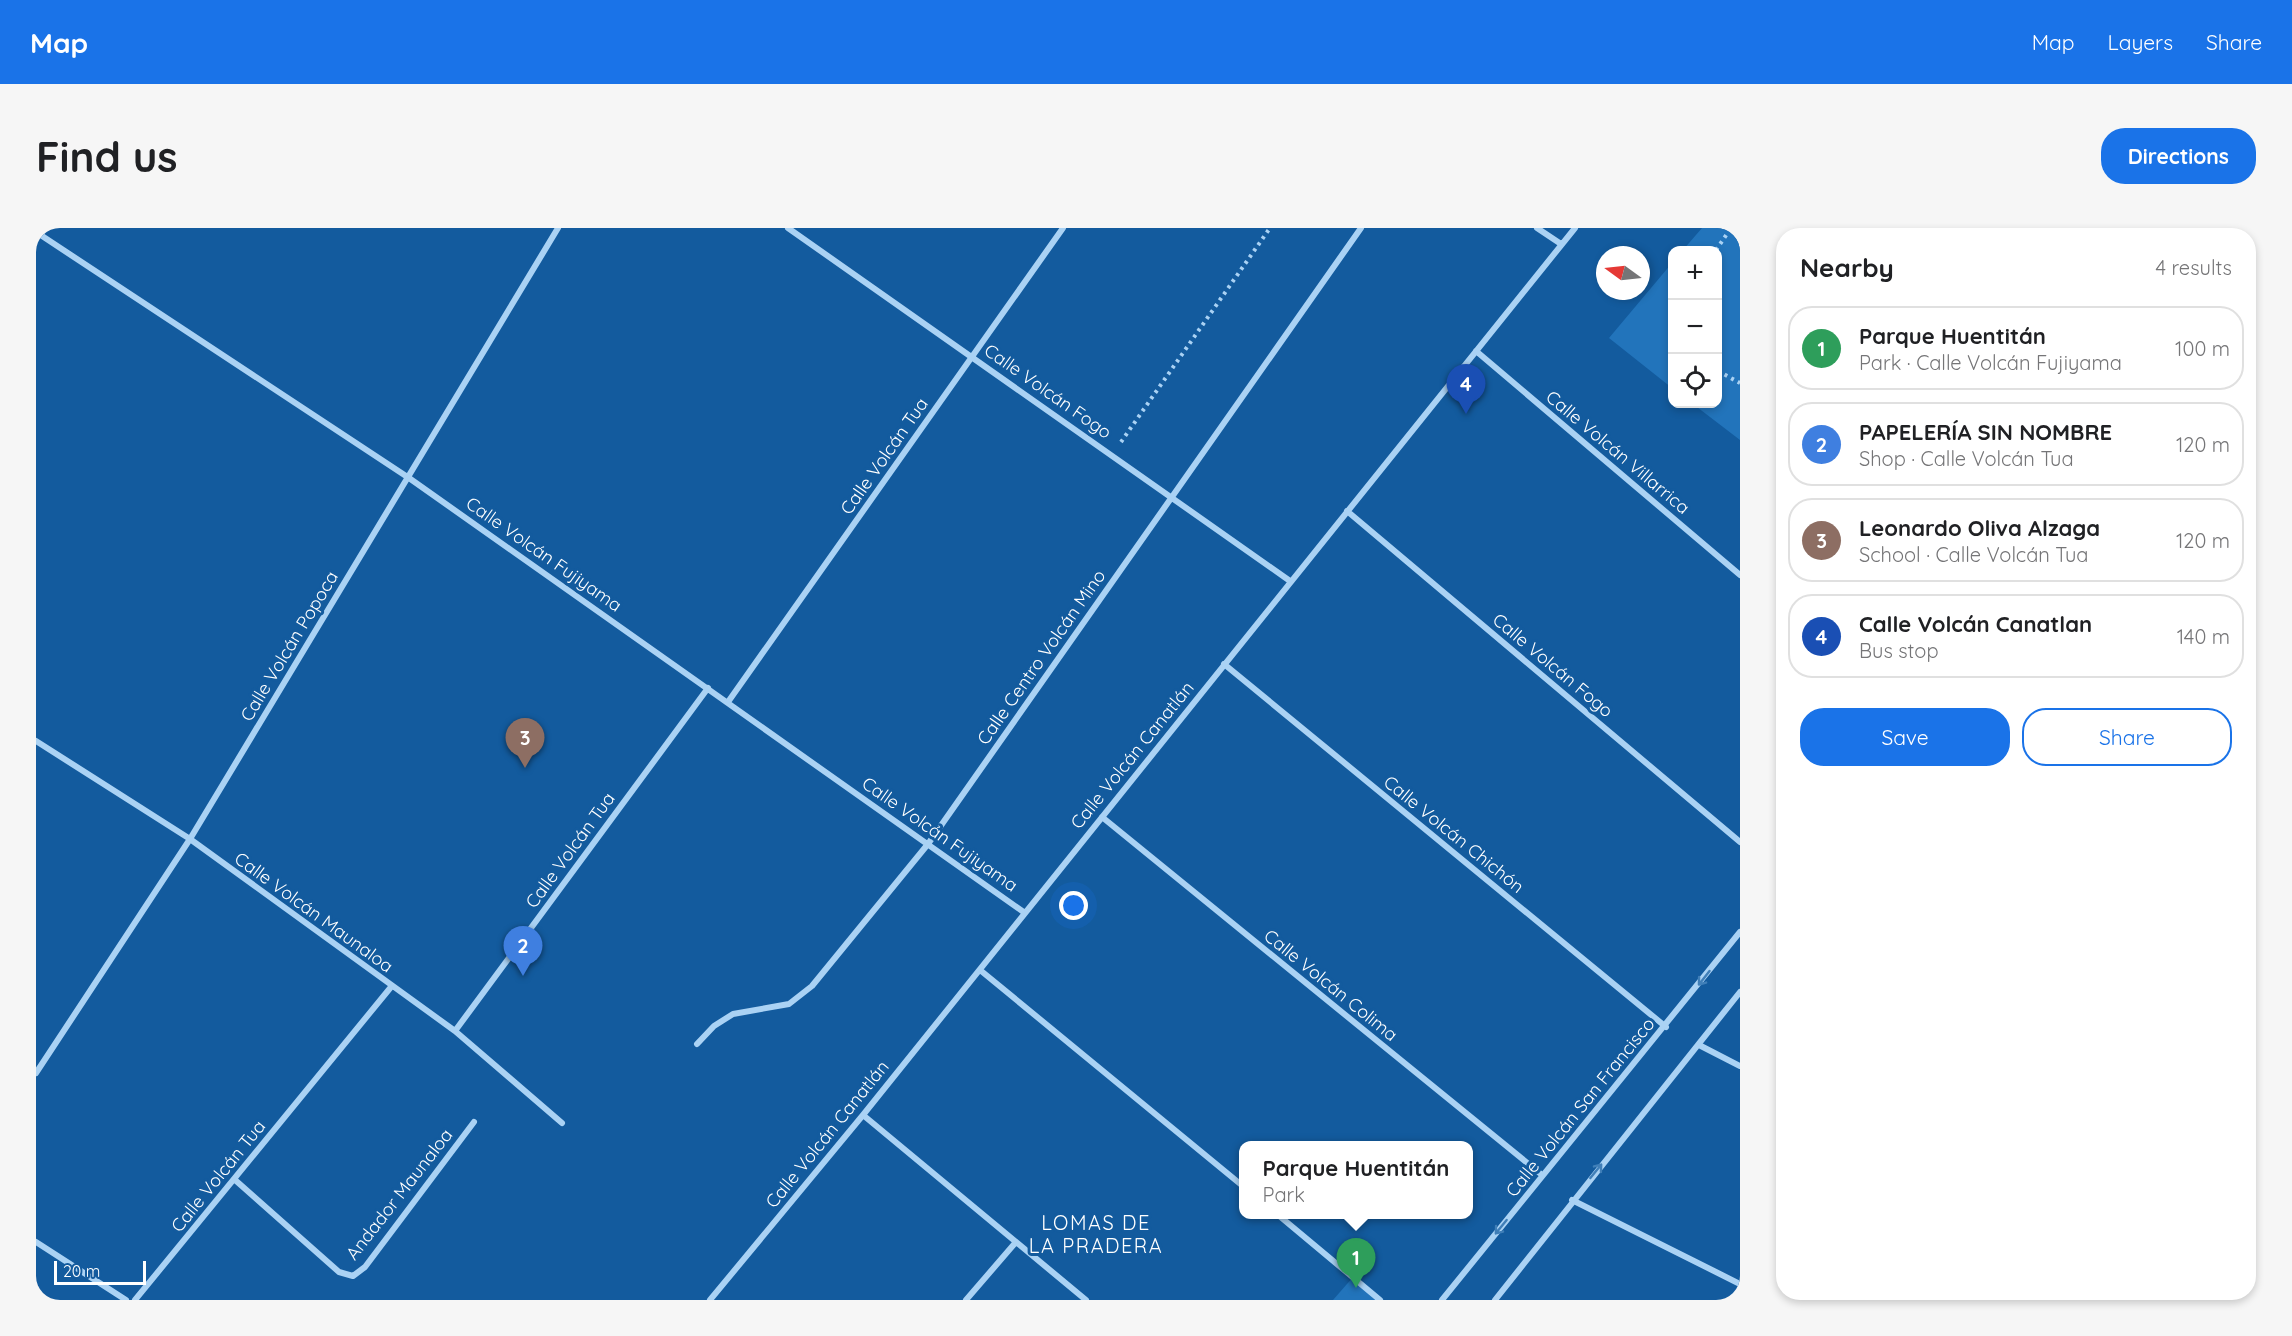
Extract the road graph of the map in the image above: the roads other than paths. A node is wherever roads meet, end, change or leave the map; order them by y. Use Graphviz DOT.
graph roads {
  1 [pos="558,228"];
  2 [pos="788,228"];
  3 [pos="1063,228"];
  4 [pos="1361,228"];
  5 [pos="1537,228"];
  6 [pos="1575,228"];
  7 [pos="36,232"];
  8 [pos="1562,244"];
  9 [pos="1476,351"];
  10 [pos="973,356"];
  11 [pos="409,478"];
  12 [pos="1172,497"];
  13 [pos="1347,510"];
  14 [pos="1740,575"];
  15 [pos="1290,581"];
  16 [pos="1224,664"];
  17 [pos="708,688"];
  18 [pos="728,702"];
  19 [pos="36,741"];
  20 [pos="1102,817"];
  21 [pos="190,839"];
  22 [pos="1740,842"];
  23 [pos="928,844"];
  24 [pos="1025,913"];
  25 [pos="1740,932"];
  26 [pos="980,970"];
  27 [pos="391,987"];
  28 [pos="1740,992"];
  29 [pos="1666,1027"];
  30 [pos="455,1031"];
  31 [pos="697,1044"];
  32 [pos="1699,1045"];
  33 [pos="1740,1066"];
  34 [pos="36,1073"];
  35 [pos="862,1115"];
  36 [pos="474,1122"];
  37 [pos="562,1124"];
  38 [pos="1542,1175"];
  39 [pos="234,1179"];
  40 [pos="1239,1183"];
  41 [pos="1572,1200"];
  42 [pos="1282,1219"];
  43 [pos="36,1242"];
  44 [pos="1016,1242"];
  45 [pos="1740,1284"];
  46 [pos="126,1300"];
  47 [pos="135,1300"];
  48 [pos="710,1300"];
  49 [pos="966,1300"];
  50 [pos="1086,1300"];
  51 [pos="1380,1300"];
  52 [pos="1442,1300"];
  53 [pos="1495,1300"];
  1 -- 11 [label="street, Calle Volcán Popoca"];
  2 -- 10 [label="street, Calle Volcán Fogo"];
  3 -- 10 [label="street, Calle Volcán Tua"];
  4 -- 12 [label="street, Calle Centro Volcán Mino"];
  5 -- 8 [label="street"];
  6 -- 8 [label="street, Calle Volcán Canatlán"];
  7 -- 11 [label="street, Calle Volcán Fujiyama"];
  8 -- 9 [label="street, Calle Volcán Canatlán"];
  9 -- 13 [label="street, Calle Volcán Canatlán"];
  9 -- 14 [label="street, Calle Volcán Villarrica"];
  10 -- 12 [label="street, Calle Volcán Fogo"];
  10 -- 18 [label="street, Calle Volcán Tua"];
  11 -- 17 [label="street, Calle Volcán Fujiyama"];
  11 -- 21 [label="street, Calle Volcán Popoca"];
  12 -- 15 [label="street, Calle Volcán Fogo"];
  12 -- 23 [label="street, Calle Centro Volcán Mino"];
  13 -- 15 [label="street, Calle Volcán Canatlán"];
  13 -- 22 [label="street, Calle Volcán Fogo"];
  15 -- 16 [label="street, Calle Volcán Canatlán"];
  16 -- 20 [label="street, Calle Volcán Canatlán"];
  16 -- 29 [label="street, Calle Volcán Chichón"];
  17 -- 18 [label="street, Calle Volcán Fujiyama"];
  17 -- 30 [label="street, Calle Volcán Tua"];
  18 -- 23 [label="street, Calle Volcán Fujiyama"];
  19 -- 21 [label="street, Calle Volcán Maunaloa"];
  20 -- 24 [label="street, Calle Volcán Canatlán"];
  20 -- 38 [label="street, Calle Volcán Colima"];
  21 -- 27 [label="street, Calle Volcán Maunaloa"];
  21 -- 34 [label="street, Calle Volcán Popoca"];
  23 -- 24 [label="street, Calle Volcán Fujiyama"];
  23 -- 31 [label="street, Calle Centro Volcán Mino"];
  24 -- 26 [label="street, Calle Volcán Canatlán"];
  25 -- 29 [label="street, Calle Volcán San Francisco, one-way"];
  26 -- 35 [label="street, Calle Volcán Canatlán"];
  26 -- 40 [label="street"];
  27 -- 30 [label="street, Calle Volcán Maunaloa"];
  27 -- 39 [label="street, Calle Volcán Tua"];
  28 -- 32 [label="street"];
  29 -- 38 [label="street, Calle Volcán San Francisco"];
  30 -- 37 [label="street, Calle Volcán Maunaloa"];
  32 -- 33 [label="street"];
  41 -- 32 [label="street, one-way"];
  35 -- 44 [label="street"];
  35 -- 48 [label="street, Calle Volcán Canatlán"];
  36 -- 39 [label="street, Andador Maunaloa"];
  38 -- 52 [label="street, Calle Volcán San Francisco, one-way"];
  39 -- 47 [label="street, Calle Volcán Tua"];
  41 -- 45 [label="street"];
  41 -- 53 [label="street"];
  42 -- 51 [label="street"];
  43 -- 46 [label="street"];
  44 -- 49 [label="street"];
  44 -- 50 [label="street"];
}
